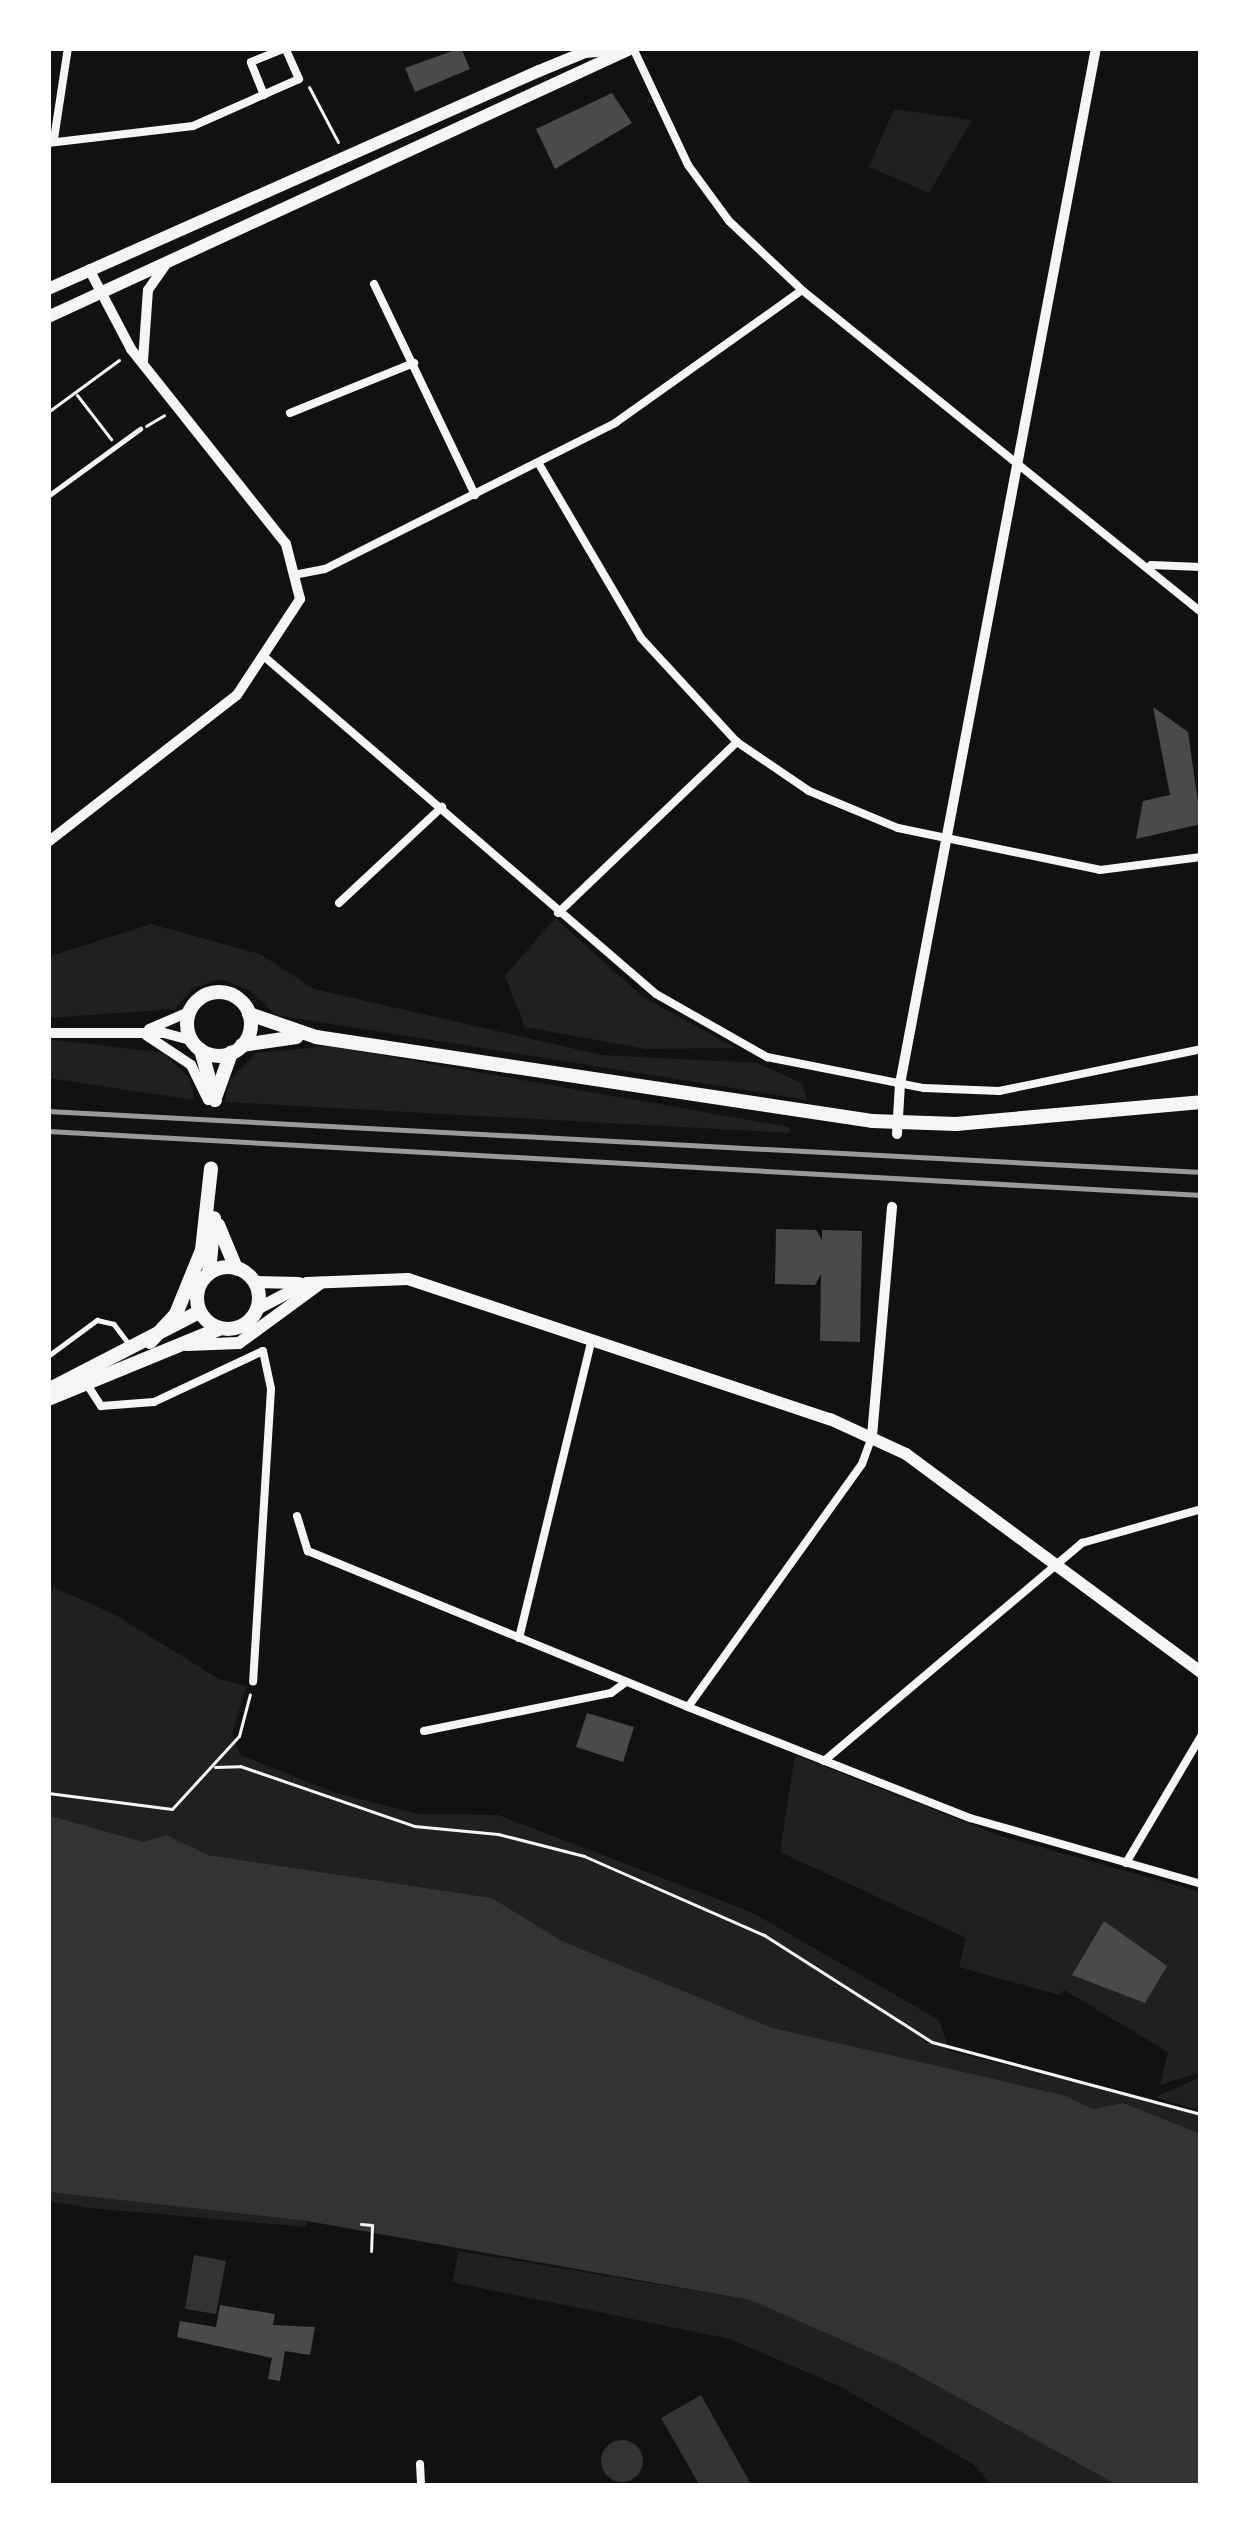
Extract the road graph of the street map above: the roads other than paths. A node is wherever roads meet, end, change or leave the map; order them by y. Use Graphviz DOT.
graph roads {
  1 [pos="68,48"];
  2 [pos="285,48"];
  3 [pos="631,48"];
  4 [pos="1096,48"];
  5 [pos="263,94"];
  6 [pos="51,141"];
  7 [pos="172,260"];
  8 [pos="89,269"];
  9 [pos="374,284"];
  10 [pos="48,289"];
  11 [pos="802,290"];
  12 [pos="100,293"];
  13 [pos="48,317"];
  14 [pos="144,364"];
  15 [pos="414,364"];
  16 [pos="290,413"];
  17 [pos="140,429"];
  18 [pos="1018,461"];
  19 [pos="539,464"];
  20 [pos="475,495"];
  21 [pos="48,496"];
  22 [pos="1149,564"];
  23 [pos="1201,567"];
  24 [pos="299,574"];
  25 [pos="1201,612"];
  26 [pos="267,659"];
  27 [pos="737,742"];
  28 [pos="442,807"];
  29 [pos="947,840"];
  30 [pos="48,842"];
  31 [pos="1201,857"];
  32 [pos="339,903"];
  33 [pos="558,913"];
  34 [pos="189,1012"];
  35 [pos="249,1014"];
  36 [pos="138,1032"];
  37 [pos="48,1034"];
  38 [pos="316,1037"];
  39 [pos="197,1046"];
  40 [pos="1201,1048"];
  41 [pos="237,1049"];
  42 [pos="900,1084"];
  43 [pos="208,1100"];
  44 [pos="1201,1102"];
  45 [pos="897,1134"];
  46 [pos="892,1207"];
  47 [pos="213,1209"];
  48 [pos="236,1268"];
  49 [pos="209,1273"];
  50 [pos="327,1279"];
  51 [pos="255,1282"];
  52 [pos="307,1283"];
  53 [pos="257,1309"];
  54 [pos="199,1312"];
  55 [pos="219,1329"];
  56 [pos="150,1342"];
  57 [pos="591,1342"];
  58 [pos="183,1345"];
  59 [pos="132,1350"];
  60 [pos="48,1356"];
  61 [pos="88,1386"];
  62 [pos="50,1394"];
  63 [pos="872,1436"];
  64 [pos="1201,1510"];
  65 [pos="297,1516"];
  66 [pos="1058,1564"];
  67 [pos="519,1638"];
  68 [pos="1201,1672"];
  69 [pos="253,1681"];
  70 [pos="626,1682"];
  71 [pos="688,1707"];
  72 [pos="424,1731"];
  73 [pos="1201,1736"];
  74 [pos="824,1760"];
  75 [pos="1126,1863"];
  76 [pos="1201,1884"];
  77 [pos="420,2464"];
  78 [pos="421,2486"];
  1 -- 6 [label="street"];
  2 -- 5 [label="street"];
  2 -- 5 [label="street"];
  3 -- 7 [label="main road"];
  3 -- 8 [label="main road"];
  3 -- 11 [label="street"];
  4 -- 18 [label="street"];
  5 -- 6 [label="street"];
  7 -- 12 [label="main road"];
  7 -- 14 [label="street"];
  8 -- 10 [label="main road"];
  8 -- 12 [label="street"];
  9 -- 15 [label="street"];
  11 -- 18 [label="street"];
  11 -- 19 [label="street"];
  12 -- 13 [label="main road"];
  12 -- 14 [label="street"];
  14 -- 24 [label="street"];
  15 -- 16 [label="street"];
  15 -- 20 [label="street"];
  17 -- 21 [label="lane"];
  18 -- 22 [label="street"];
  18 -- 29 [label="street"];
  19 -- 20 [label="street"];
  19 -- 27 [label="street"];
  20 -- 24 [label="street"];
  22 -- 23 [label="street"];
  22 -- 25 [label="street"];
  24 -- 26 [label="street"];
  26 -- 28 [label="street"];
  26 -- 30 [label="street"];
  27 -- 29 [label="street"];
  27 -- 33 [label="street"];
  28 -- 32 [label="street"];
  28 -- 33 [label="street"];
  29 -- 31 [label="street"];
  29 -- 42 [label="street"];
  33 -- 42 [label="street"];
  34 -- 35 [label="main road"];
  34 -- 36 [label="street"];
  34 -- 39 [label="main road"];
  35 -- 38 [label="main road"];
  35 -- 41 [label="main road"];
  36 -- 37 [label="street"];
  36 -- 39 [label="street"];
  36 -- 43 [label="street"];
  38 -- 41 [label="main road"];
  38 -- 44 [label="main road"];
  39 -- 41 [label="main road"];
  39 -- 41 [label="main road"];
  40 -- 42 [label="street"];
  42 -- 45 [label="street"];
  46 -- 63 [label="street"];
  47 -- 48 [label="main road"];
  47 -- 49 [label="main road"];
  47 -- 56 [label="main road"];
  48 -- 49 [label="main road"];
  48 -- 51 [label="main road"];
  49 -- 54 [label="main road"];
  50 -- 52 [label="main road"];
  50 -- 57 [label="main road"];
  50 -- 58 [label="main road"];
  51 -- 52 [label="main road"];
  51 -- 53 [label="main road"];
  52 -- 53 [label="main road"];
  53 -- 55 [label="main road"];
  54 -- 55 [label="main road"];
  54 -- 56 [label="main road"];
  55 -- 58 [label="main road"];
  56 -- 59 [label="main road"];
  57 -- 63 [label="main road"];
  57 -- 67 [label="street"];
  58 -- 61 [label="main road"];
  59 -- 60 [label="lane"];
  59 -- 62 [label="main road"];
  61 -- 62 [label="main road"];
  61 -- 69 [label="street"];
  63 -- 66 [label="main road"];
  63 -- 71 [label="street"];
  64 -- 66 [label="street"];
  65 -- 67 [label="street"];
  66 -- 68 [label="main road"];
  66 -- 74 [label="street"];
  67 -- 70 [label="street"];
  70 -- 71 [label="street"];
  70 -- 72 [label="street"];
  71 -- 74 [label="street"];
  73 -- 75 [label="street"];
  74 -- 75 [label="street"];
  75 -- 76 [label="street"];
  77 -- 78 [label="street"];
}
